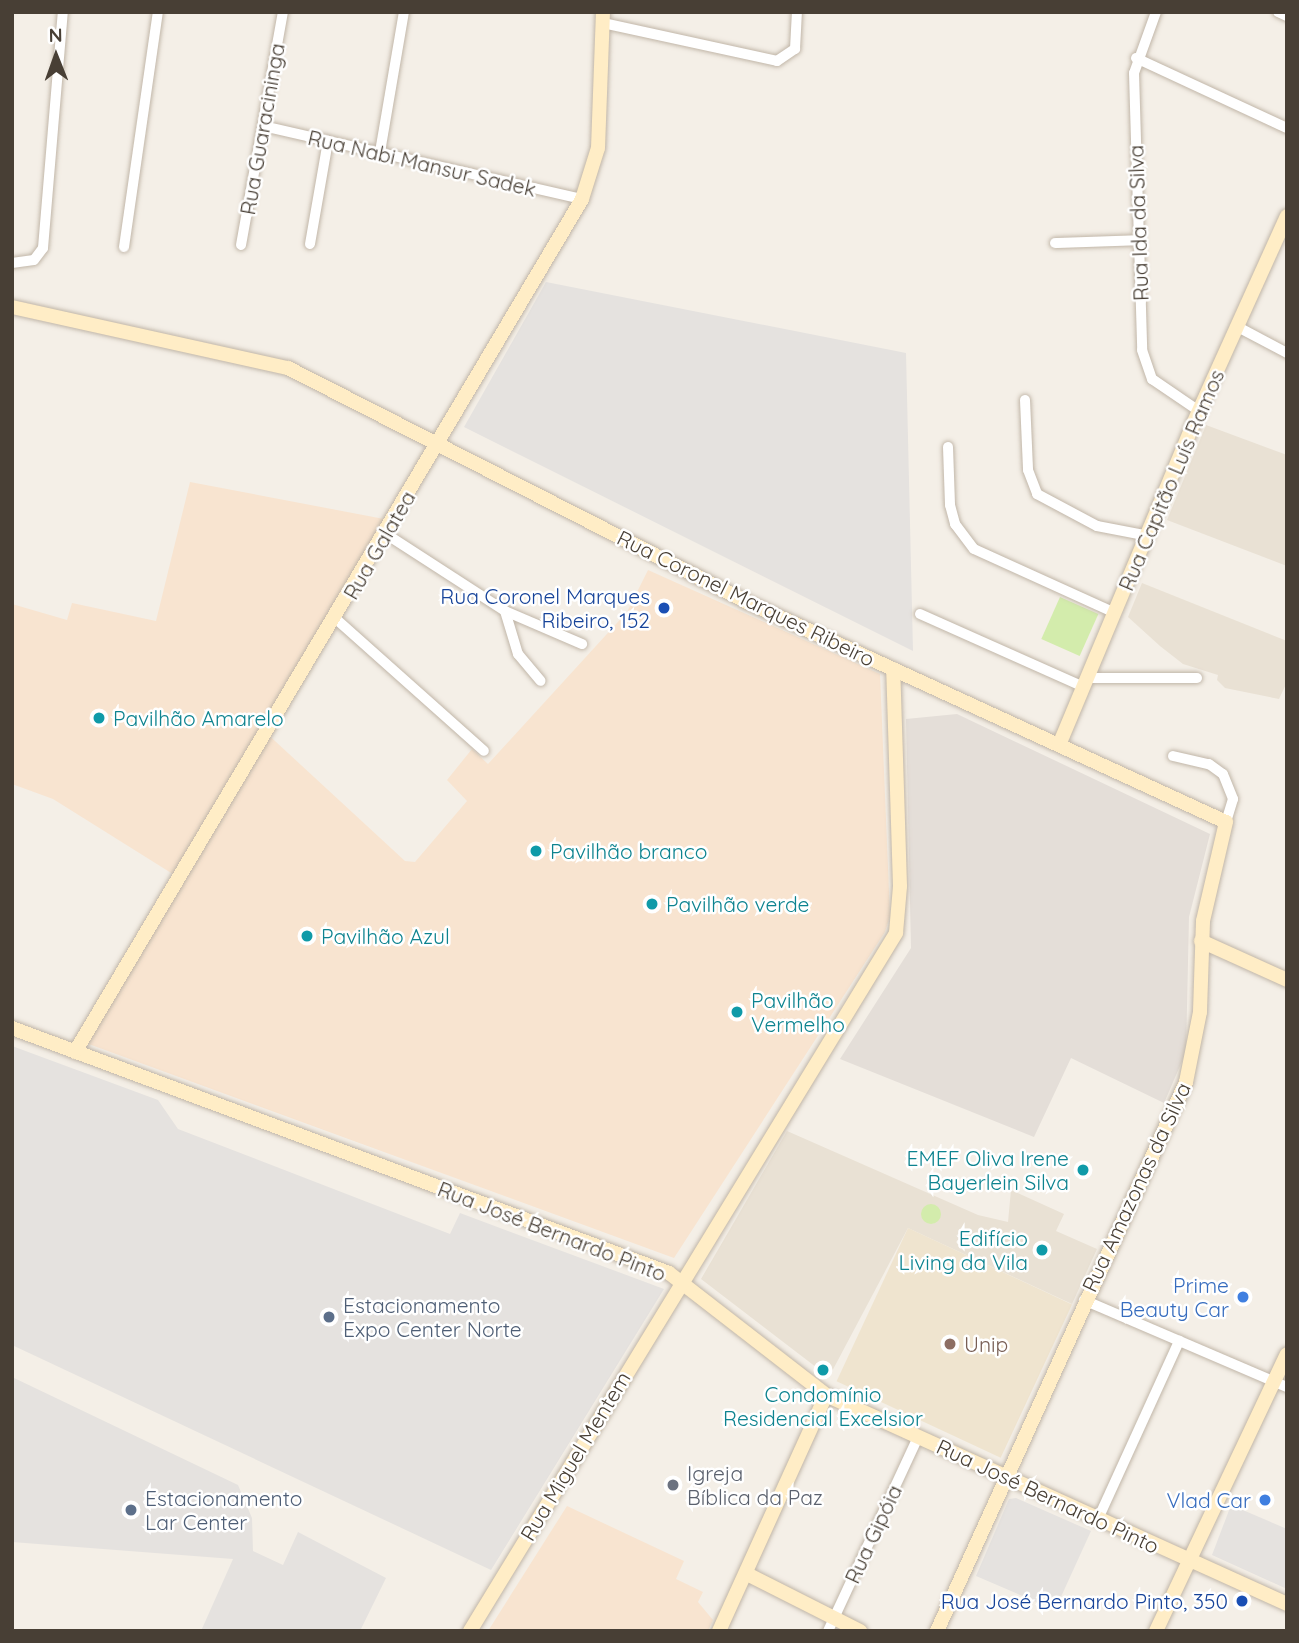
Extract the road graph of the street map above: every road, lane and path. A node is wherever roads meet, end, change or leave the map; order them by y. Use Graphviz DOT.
graph roads {
  1 [pos="63,12"];
  2 [pos="158,12"];
  3 [pos="283,12"];
  4 [pos="404,12"];
  5 [pos="797,12"];
  6 [pos="1156,12"];
  7 [pos="1278,12"];
  8 [pos="1287,16"];
  9 [pos="603,18"];
  10 [pos="1136,58"];
  11 [pos="263,126"];
  12 [pos="1287,128"];
  13 [pos="328,141"];
  14 [pos="380,152"];
  15 [pos="582,199"];
  16 [pos="1287,216"];
  17 [pos="1139,240"];
  18 [pos="1055,243"];
  19 [pos="310,244"];
  20 [pos="241,245"];
  21 [pos="124,247"];
  22 [pos="12,263"];
  23 [pos="12,307"];
  24 [pos="1236,327"];
  25 [pos="1287,353"];
  26 [pos="1026,400"];
  27 [pos="1199,411"];
  28 [pos="440,442"];
  29 [pos="948,447"];
  30 [pos="386,534"];
  31 [pos="1149,536"];
  32 [pos="505,611"];
  33 [pos="920,614"];
  34 [pos="1115,614"];
  35 [pos="336,620"];
  36 [pos="582,644"];
  37 [pos="893,670"];
  38 [pos="1197,678"];
  39 [pos="541,681"];
  40 [pos="1086,683"];
  41 [pos="1059,746"];
  42 [pos="484,751"];
  43 [pos="1173,756"];
  44 [pos="1226,822"];
  45 [pos="1201,941"];
  46 [pos="1287,980"];
  47 [pos="12,1028"];
  48 [pos="75,1052"];
  49 [pos="681,1281"];
  50 [pos="1084,1300"];
  51 [pos="1179,1341"];
  52 [pos="1287,1354"];
  53 [pos="1280,1385"];
  54 [pos="826,1395"];
  55 [pos="918,1437"];
  56 [pos="1005,1476"];
  57 [pos="1098,1519"];
  58 [pos="1190,1561"];
  59 [pos="747,1574"];
  60 [pos="1287,1604"];
  61 [pos="831,1624"];
  62 [pos="470,1631"];
  63 [pos="719,1631"];
  64 [pos="860,1631"];
  65 [pos="937,1631"];
  66 [pos="1156,1631"];
  1 -- 22 [label="street"];
  2 -- 21 [label="street"];
  3 -- 11 [label="street, Rua Guaracininga"];
  4 -- 14 [label="street"];
  5 -- 9 [label="street"];
  6 -- 10 [label="street, Rua Ida da Silva"];
  7 -- 8 [label="street"];
  9 -- 15 [label="street, Rua Galatea"];
  10 -- 12 [label="street"];
  10 -- 17 [label="street, Rua Ida da Silva"];
  11 -- 13 [label="street, Rua Nabi Mansur Sadek"];
  11 -- 20 [label="street, Rua Guaracininga"];
  13 -- 14 [label="street, Rua Nabi Mansur Sadek"];
  13 -- 19 [label="street"];
  14 -- 15 [label="street, Rua Nabi Mansur Sadek"];
  15 -- 28 [label="street, Rua Galatea"];
  16 -- 24 [label="street, Rua Capitão Luís Ramos"];
  17 -- 18 [label="street"];
  17 -- 27 [label="street, Rua Ida da Silva"];
  23 -- 28 [label="street, Rua Coronel Marques Ribeiro"];
  24 -- 25 [label="street"];
  24 -- 27 [label="street, Rua Capitão Luís Ramos"];
  26 -- 31 [label="street"];
  27 -- 31 [label="street, Rua Capitão Luís Ramos"];
  28 -- 30 [label="street, Rua Galatea"];
  28 -- 37 [label="street, Rua Coronel Marques Ribeiro"];
  29 -- 34 [label="street"];
  30 -- 32 [label="street"];
  30 -- 35 [label="street, Rua Galatea"];
  31 -- 34 [label="street, Rua Capitão Luís Ramos"];
  32 -- 36 [label="street"];
  32 -- 39 [label="street"];
  33 -- 40 [label="street"];
  34 -- 40 [label="street, Rua Capitão Luís Ramos"];
  35 -- 42 [label="street"];
  35 -- 48 [label="street, Rua Galatea"];
  37 -- 41 [label="street"];
  37 -- 49 [label="street, Rua Coronel Marques Ribeiro"];
  38 -- 40 [label="street"];
  40 -- 41 [label="street, Rua Capitão Luís Ramos"];
  41 -- 44 [label="street"];
  43 -- 44 [label="street, Rua Amazonas da Silva"];
  44 -- 45 [label="street, Rua Amazonas da Silva"];
  45 -- 46 [label="street"];
  45 -- 50 [label="street, Rua Amazonas da Silva"];
  47 -- 48 [label="street, Rua José Bernardo Pinto"];
  48 -- 49 [label="street, Rua José Bernardo Pinto"];
  49 -- 54 [label="street, Rua José Bernardo Pinto"];
  49 -- 62 [label="street, Rua Miguel Mentem"];
  50 -- 51 [label="street"];
  50 -- 56 [label="street, Rua Amazonas da Silva"];
  51 -- 53 [label="street"];
  51 -- 57 [label="street"];
  52 -- 53 [label="street"];
  53 -- 58 [label="street"];
  54 -- 55 [label="street, Rua José Bernardo Pinto"];
  54 -- 59 [label="street"];
  55 -- 56 [label="street, Rua José Bernardo Pinto"];
  55 -- 61 [label="street, Rua Gipóia"];
  56 -- 57 [label="street, Rua José Bernardo Pinto"];
  56 -- 65 [label="street, Rua Amazonas da Silva"];
  57 -- 58 [label="street, Rua José Bernardo Pinto"];
  58 -- 60 [label="street, Rua José Bernardo Pinto"];
  58 -- 66 [label="street"];
  59 -- 61 [label="street"];
  59 -- 63 [label="street"];
  61 -- 64 [label="street"];
}
